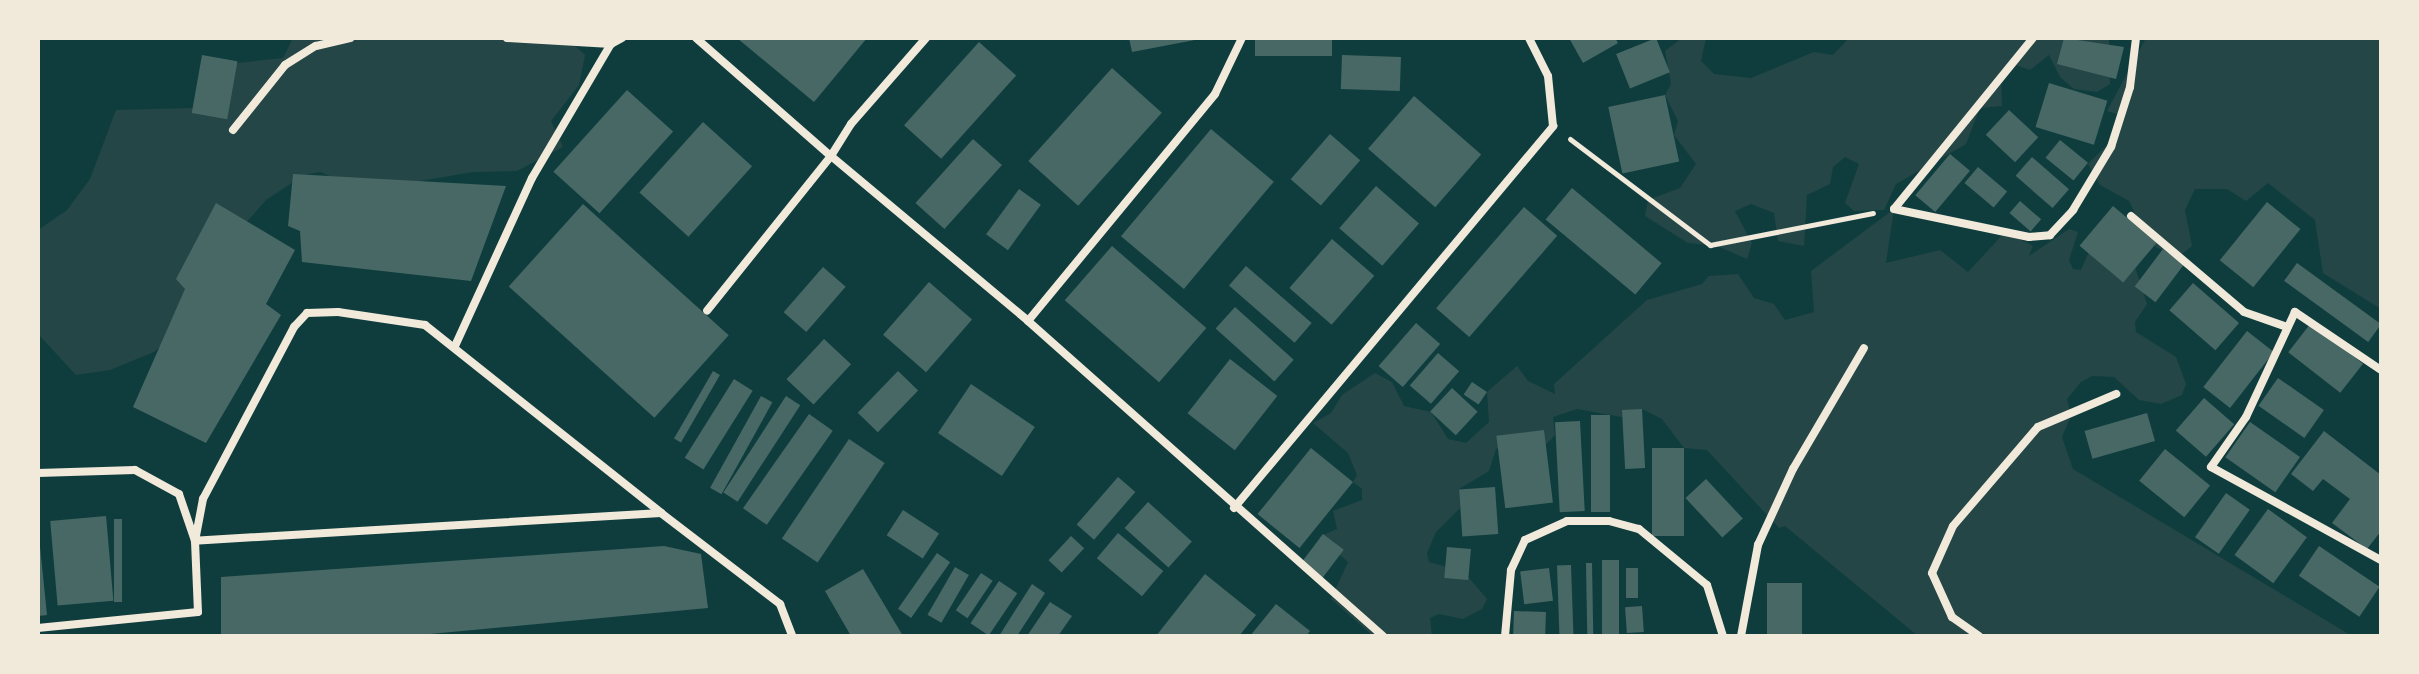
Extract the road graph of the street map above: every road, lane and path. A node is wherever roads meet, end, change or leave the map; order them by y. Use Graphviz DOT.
graph roads {
  1 [pos="350,38"];
  2 [pos="507,38"];
  3 [pos="622,38"];
  4 [pos="696,38"];
  5 [pos="926,38"];
  6 [pos="1242,38"];
  7 [pos="1529,38"];
  8 [pos="2033,38"];
  9 [pos="2136,38"];
  10 [pos="611,44"];
  11 [pos="1553,126"];
  12 [pos="233,130"];
  13 [pos="831,156"];
  14 [pos="1894,209"];
  15 [pos="2131,216"];
  16 [pos="707,311"];
  17 [pos="1028,321"];
  18 [pos="2287,327"];
  19 [pos="455,346"];
  20 [pos="1864,348"];
  21 [pos="2381,370"];
  22 [pos="2116,394"];
  23 [pos="38,473"];
  24 [pos="1234,508"];
  25 [pos="661,513"];
  26 [pos="195,541"];
  27 [pos="2381,560"];
  28 [pos="38,628"];
  29 [pos="792,636"];
  30 [pos="1383,636"];
  31 [pos="1505,636"];
  32 [pos="1723,636"];
  33 [pos="1741,636"];
  34 [pos="1979,636"];
  1 -- 12 [label="street"];
  2 -- 10 [label="street"];
  3 -- 10 [label="street"];
  4 -- 13 [label="street"];
  5 -- 13 [label="street"];
  6 -- 17 [label="street"];
  7 -- 11 [label="street"];
  8 -- 14 [label="street"];
  9 -- 14 [label="street"];
  10 -- 19 [label="street"];
  11 -- 14 [label="path"];
  11 -- 24 [label="street"];
  13 -- 16 [label="street"];
  13 -- 17 [label="street"];
  15 -- 18 [label="street"];
  17 -- 24 [label="street"];
  18 -- 21 [label="street"];
  18 -- 27 [label="street"];
  19 -- 25 [label="street"];
  19 -- 26 [label="street"];
  20 -- 33 [label="street"];
  22 -- 34 [label="street"];
  23 -- 26 [label="street"];
  24 -- 30 [label="street"];
  25 -- 26 [label="street"];
  25 -- 29 [label="street"];
  26 -- 28 [label="street"];
  31 -- 32 [label="street"];
}
